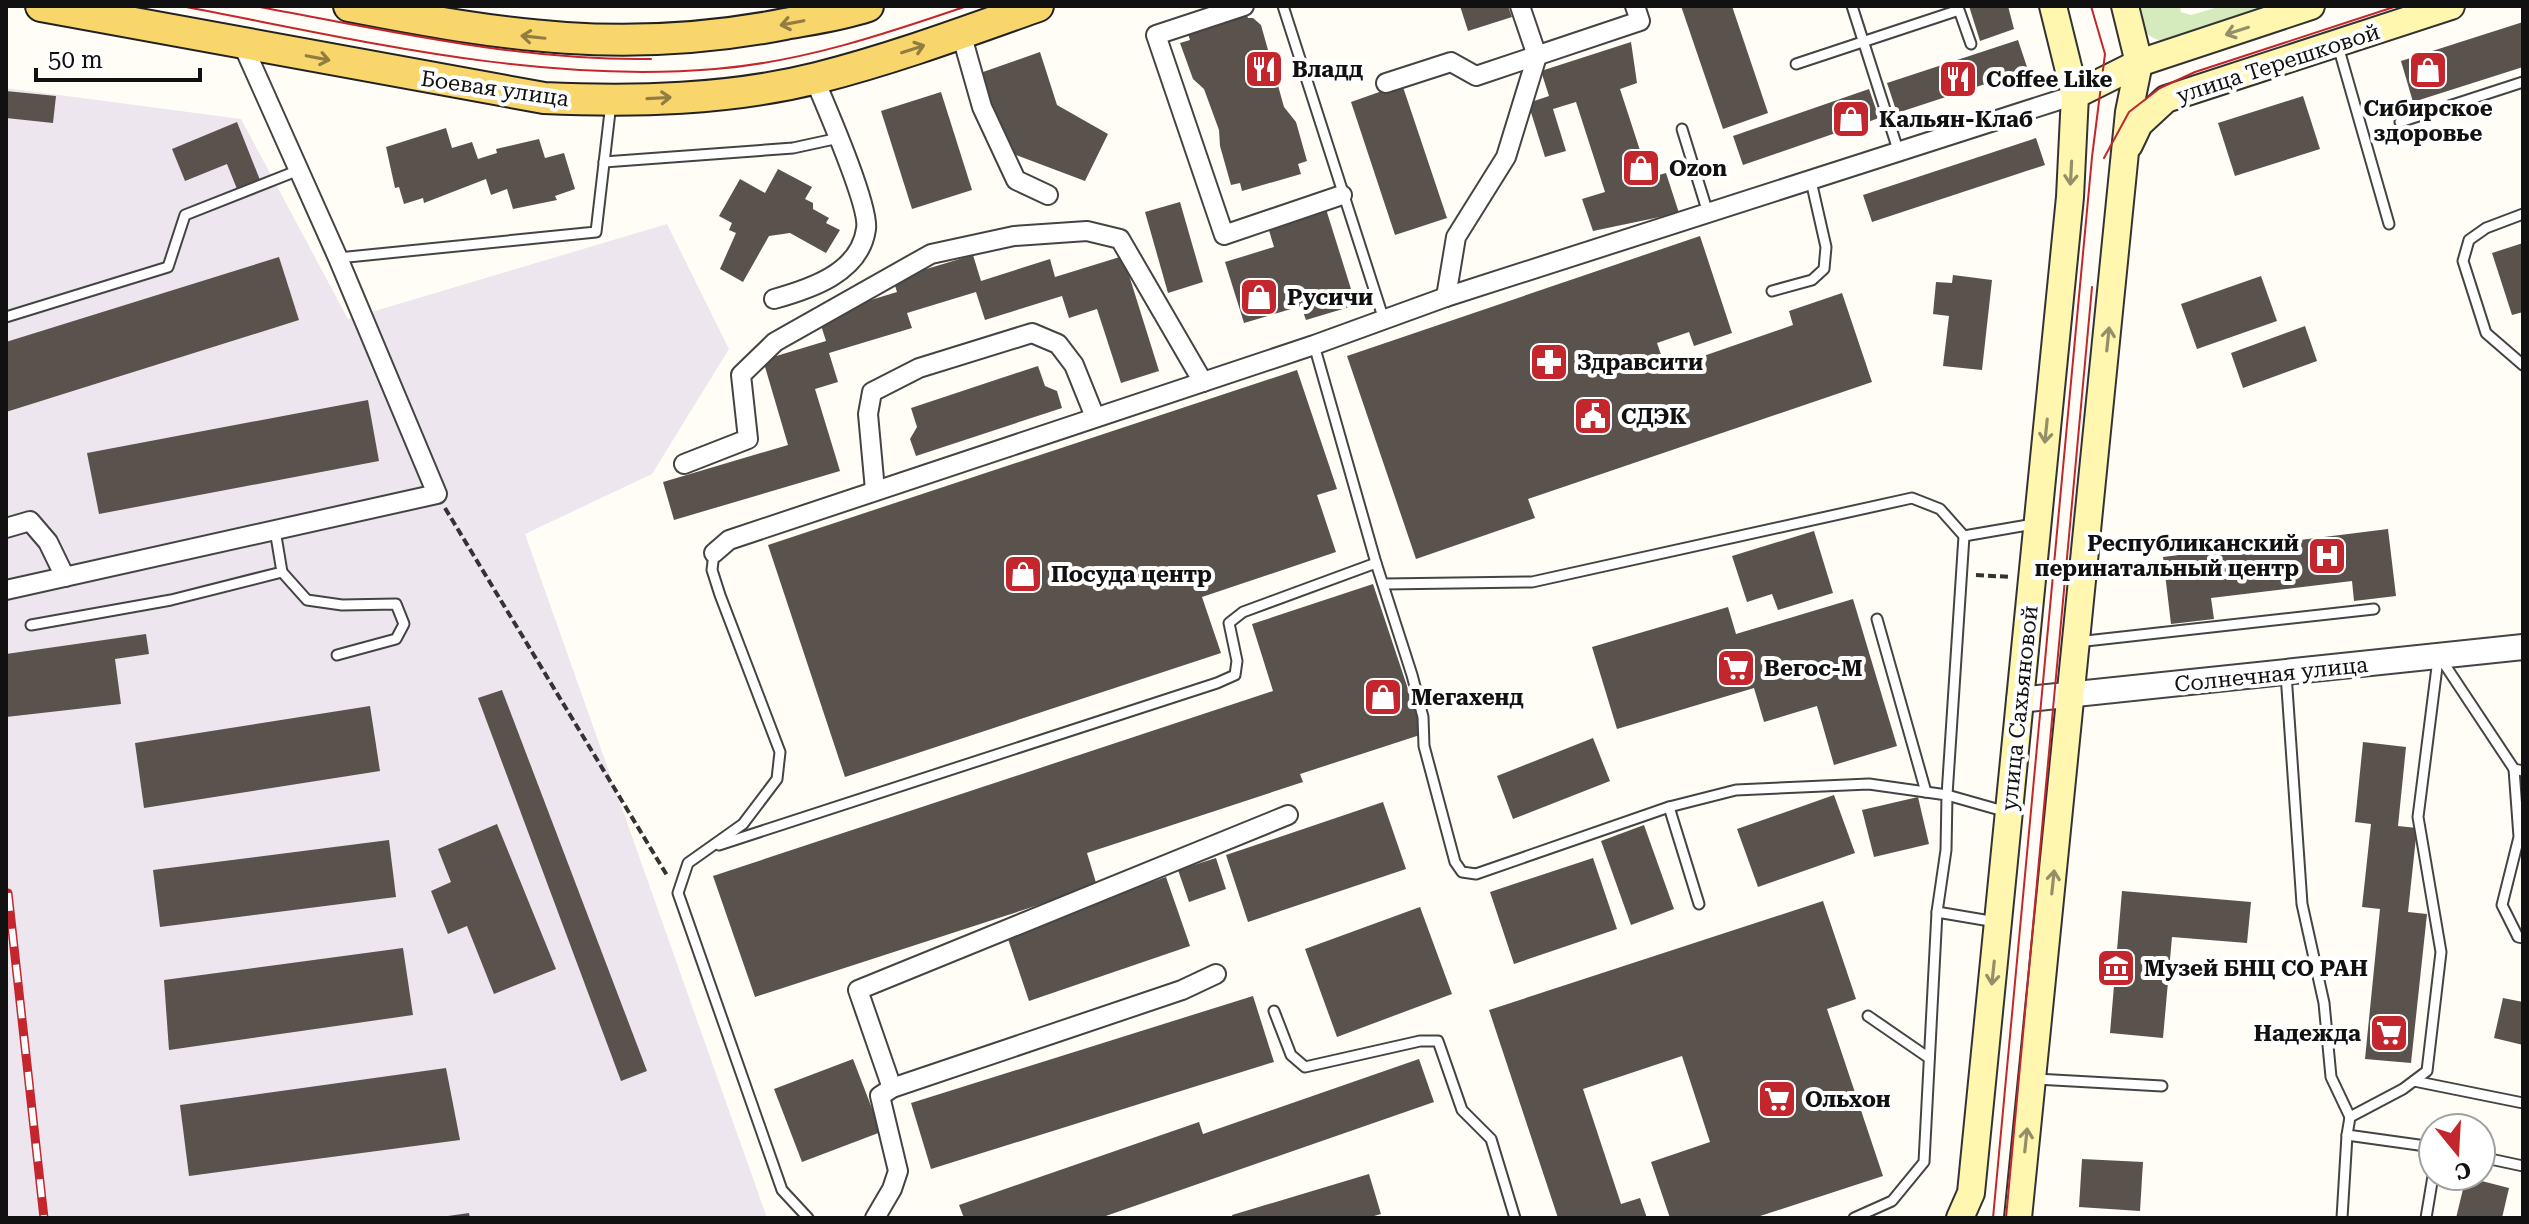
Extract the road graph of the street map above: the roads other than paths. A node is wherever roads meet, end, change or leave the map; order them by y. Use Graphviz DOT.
graph roads {
  1 [pos="41,6"];
  2 [pos="349,6"];
  3 [pos="868,6"];
  4 [pos="1038,6"];
  5 [pos="1244,6"];
  6 [pos="1283,6"];
  7 [pos="1520,6"];
  8 [pos="1635,6"];
  9 [pos="1852,6"];
  10 [pos="2053,6"];
  11 [pos="2125,6"];
  12 [pos="2311,6"];
  13 [pos="2451,6"];
  14 [pos="961,33"];
  15 [pos="1863,42"];
  16 [pos="242,43"];
  17 [pos="2337,43"];
  18 [pos="1971,44"];
  19 [pos="1537,56"];
  20 [pos="2139,63"];
  21 [pos="1796,64"];
  22 [pos="814,78"];
  23 [pos="2523,82"];
  24 [pos="1386,83"];
  25 [pos="2075,95"];
  26 [pos="2132,98"];
  27 [pos="612,101"];
  28 [pos="2400,122"];
  29 [pos="1682,129"];
  30 [pos="840,138"];
  31 [pos="2127,149"];
  32 [pos="1899,153"];
  33 [pos="604,162"];
  34 [pos="299,170"];
  35 [pos="1811,181"];
  36 [pos="1048,195"];
  37 [pos="1342,195"];
  38 [pos="1708,213"];
  39 [pos="2523,214"];
  40 [pos="2389,224"];
  41 [pos="338,258"];
  42 [pos="1772,291"];
  43 [pos="1446,297"];
  44 [pos="774,299"];
  45 [pos="6,317"];
  46 [pos="1384,320"];
  47 [pos="1314,345"];
  48 [pos="2523,365"];
  49 [pos="1203,382"];
  50 [pos="1095,417"];
  51 [pos="684,464"];
  52 [pos="875,490"];
  53 [pos="2037,523"];
  54 [pos="6,528"];
  55 [pos="275,530"];
  56 [pos="1964,536"];
  57 [pos="714,553"];
  58 [pos="1376,563"];
  59 [pos="282,572"];
  60 [pos="65,577"];
  61 [pos="1384,584"];
  62 [pos="6,590"];
  63 [pos="2374,609"];
  64 [pos="1877,619"];
  65 [pos="31,625"];
  66 [pos="2077,642"];
  67 [pos="2523,647"];
  68 [pos="337,655"];
  69 [pos="2439,656"];
  70 [pos="2286,672"];
  71 [pos="2072,695"];
  72 [pos="2019,700"];
  73 [pos="2518,770"];
  74 [pos="1926,792"];
  75 [pos="1947,795"];
  76 [pos="1669,807"];
  77 [pos="2008,812"];
  78 [pos="1288,815"];
  79 [pos="719,845"];
  80 [pos="1699,904"];
  81 [pos="1937,912"];
  82 [pos="1997,922"];
  83 [pos="2523,938"];
  84 [pos="1216,974"];
  85 [pos="1274,1011"];
  86 [pos="1868,1016"];
  87 [pos="1929,1058"];
  88 [pos="2032,1079"];
  89 [pos="2414,1081"];
  90 [pos="2162,1086"];
  91 [pos="892,1088"];
  92 [pos="2523,1103"];
  93 [pos="2350,1117"];
  94 [pos="2347,1135"];
  95 [pos="2417,1145"];
  96 [pos="2497,1160"];
  97 [pos="2523,1166"];
  98 [pos="2430,1192"];
  99 [pos="808,1218"];
  100 [pos="875,1218"];
  101 [pos="1515,1218"];
  102 [pos="1854,1218"];
  103 [pos="1960,1218"];
  104 [pos="2018,1218"];
  105 [pos="2342,1218"];
  106 [pos="2426,1218"];
  1 -- 16 [label="main road, Боевая улица"];
  3 -- 2 [label="main road, one-way"];
  4 -- 14 [label="main road, Боевая улица"];
  5 -- 37 [label="street"];
  6 -- 37 [label="lane"];
  7 -- 19 [label="street"];
  8 -- 19 [label="street"];
  9 -- 15 [label="lane"];
  10 -- 25 [label="main road, улица Сахьяновой"];
  11 -- 20 [label="main road"];
  12 -- 20 [label="main road, улица Терешковой, one-way"];
  13 -- 17 [label="main road, улица Терешковой"];
  22 -- 14 [label="main road, Боевая улица, one-way"];
  14 -- 36 [label="street"];
  15 -- 18 [label="lane"];
  15 -- 21 [label="lane"];
  15 -- 32 [label="lane"];
  16 -- 27 [label="main road, Боевая улица, one-way"];
  16 -- 34 [label="street"];
  17 -- 31 [label="main road, улица Терешковой"];
  17 -- 40 [label="lane"];
  19 -- 24 [label="street"];
  19 -- 43 [label="street"];
  20 -- 25 [label="main road, улица Терешковой"];
  20 -- 26 [label="main road"];
  27 -- 22 [label="main road, Боевая улица, one-way"];
  22 -- 30 [label="street"];
  23 -- 28 [label="lane"];
  25 -- 26 [label="main road"];
  25 -- 32 [label="street"];
  25 -- 53 [label="main road, улица Сахьяновой, one-way"];
  26 -- 31 [label="main road"];
  27 -- 33 [label="lane"];
  29 -- 38 [label="lane"];
  30 -- 33 [label="lane"];
  30 -- 44 [label="street"];
  66 -- 31 [label="main road, one-way"];
  32 -- 35 [label="street"];
  33 -- 41 [label="lane"];
  34 -- 41 [label="street"];
  34 -- 45 [label="lane"];
  35 -- 38 [label="street"];
  35 -- 42 [label="lane"];
  37 -- 46 [label="lane"];
  38 -- 43 [label="street"];
  39 -- 48 [label="lane"];
  41 -- 55 [label="street"];
  43 -- 46 [label="street"];
  46 -- 47 [label="street"];
  47 -- 49 [label="street"];
  47 -- 58 [label="lane"];
  49 -- 50 [label="street"];
  49 -- 51 [label="street"];
  50 -- 52 [label="street"];
  50 -- 52 [label="street"];
  52 -- 57 [label="street"];
  53 -- 56 [label="lane"];
  53 -- 72 [label="main road, улица Сахьяновой"];
  54 -- 60 [label="street"];
  55 -- 59 [label="lane"];
  55 -- 60 [label="street"];
  56 -- 61 [label="lane"];
  56 -- 75 [label="lane"];
  57 -- 79 [label="lane"];
  58 -- 61 [label="lane"];
  58 -- 79 [label="lane"];
  59 -- 65 [label="lane"];
  59 -- 68 [label="lane"];
  60 -- 62 [label="street"];
  61 -- 76 [label="lane"];
  63 -- 66 [label="lane"];
  64 -- 74 [label="lane"];
  66 -- 71 [label="main road"];
  67 -- 69 [label="street, Солнечная улица"];
  69 -- 70 [label="street, Солнечная улица"];
  69 -- 73 [label="lane"];
  69 -- 89 [label="lane"];
  70 -- 71 [label="street, Солнечная улица"];
  70 -- 93 [label="lane"];
  71 -- 72 [label="street, Солнечная улица"];
  88 -- 71 [label="main road, one-way"];
  72 -- 77 [label="main road, улица Сахьяновой"];
  73 -- 83 [label="lane"];
  74 -- 75 [label="lane"];
  74 -- 76 [label="lane"];
  75 -- 77 [label="lane"];
  75 -- 81 [label="lane"];
  76 -- 80 [label="lane"];
  77 -- 82 [label="main road, улица Сахьяновой"];
  78 -- 91 [label="street"];
  79 -- 99 [label="lane"];
  81 -- 82 [label="lane"];
  81 -- 87 [label="lane"];
  82 -- 103 [label="main road, улица Сахьяновой, one-way"];
  84 -- 91 [label="street"];
  85 -- 101 [label="lane"];
  86 -- 87 [label="lane"];
  87 -- 102 [label="lane"];
  88 -- 90 [label="lane"];
  104 -- 88 [label="main road, one-way"];
  89 -- 92 [label="lane"];
  89 -- 93 [label="lane"];
  91 -- 100 [label="street"];
  93 -- 94 [label="lane"];
  94 -- 95 [label="lane"];
  94 -- 105 [label="lane"];
  96 -- 97 [label="lane"];
  98 -- 106 [label="lane"];
}
